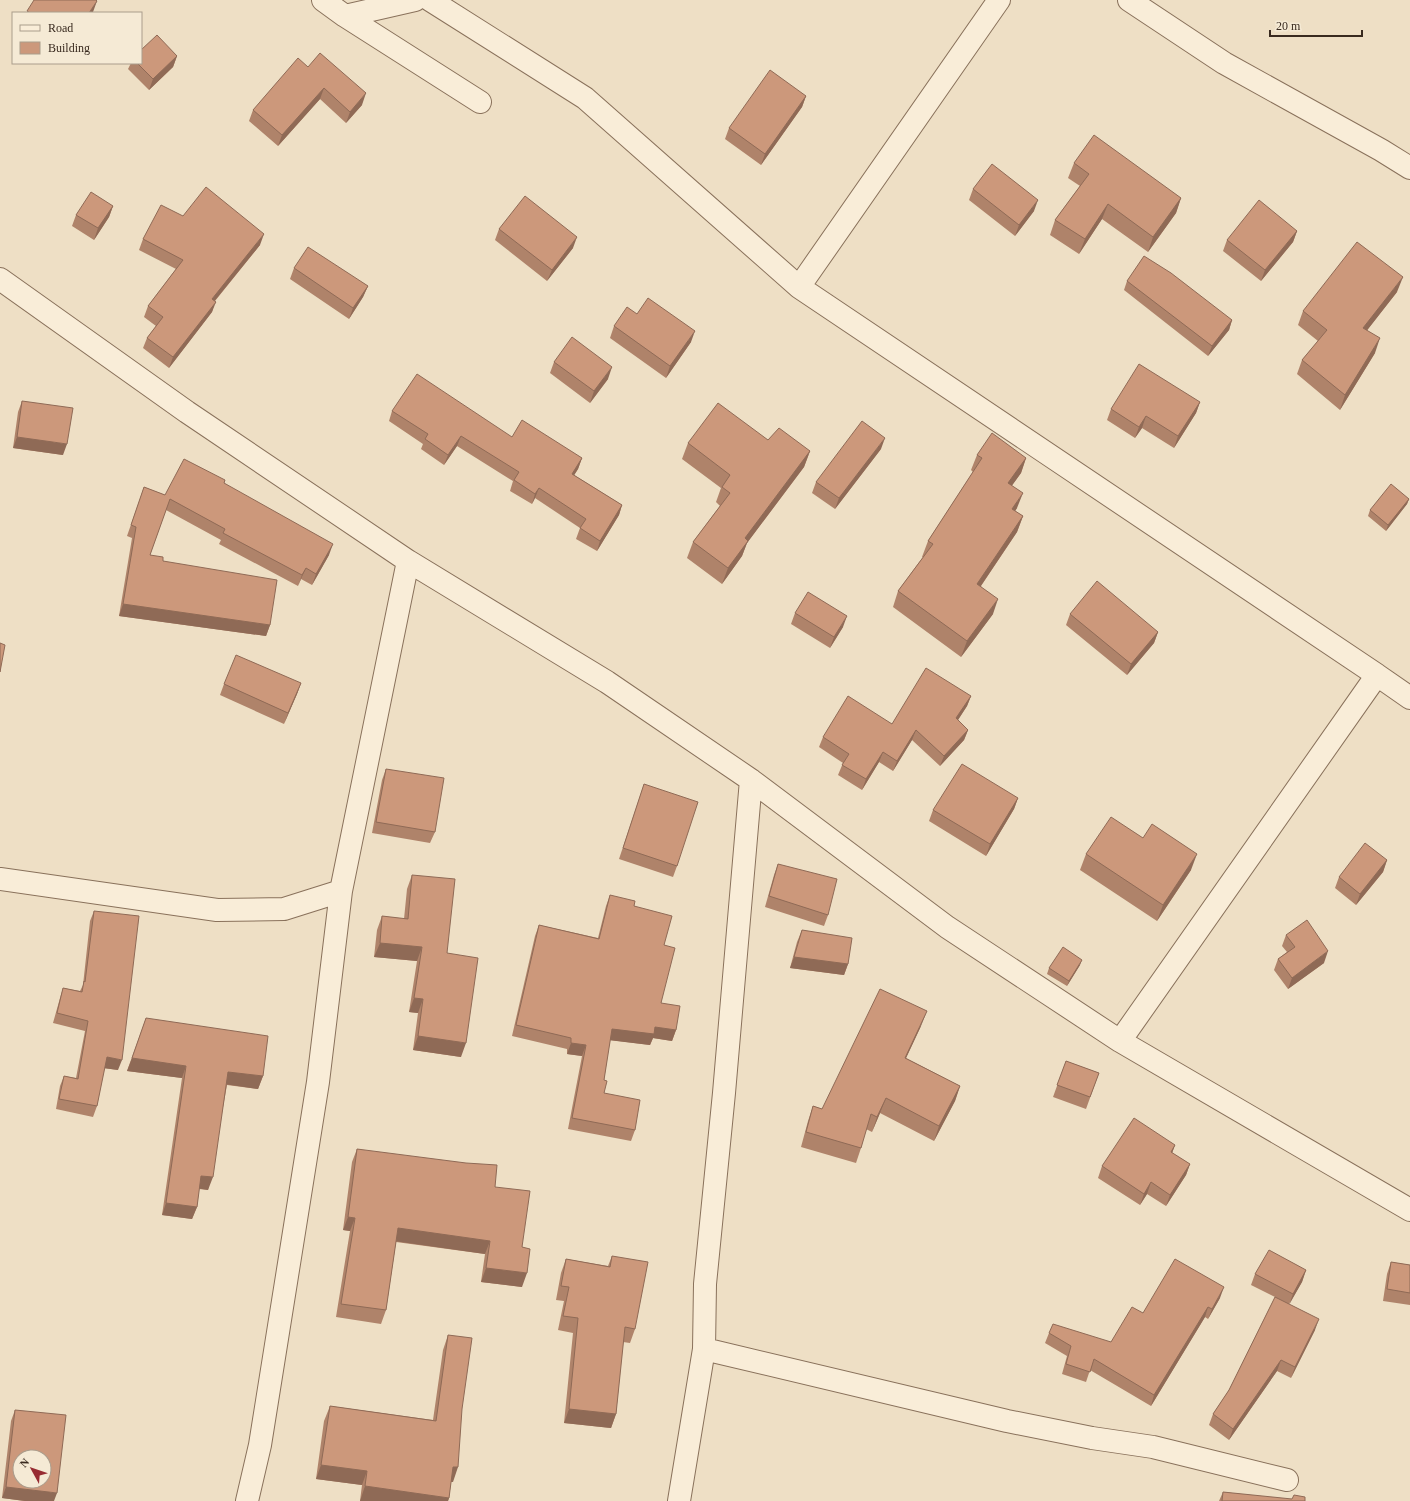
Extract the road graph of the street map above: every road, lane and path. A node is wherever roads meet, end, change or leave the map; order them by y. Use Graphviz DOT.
graph roads {
  1 [pos="322,0"];
  2 [pos="415,0"];
  3 [pos="430,0"];
  4 [pos="999,0"];
  5 [pos="1129,0"];
  6 [pos="345,16"];
  7 [pos="480,102"];
  8 [pos="1410,168"];
  9 [pos="0,278"];
  10 [pos="799,287"];
  11 [pos="408,561"];
  12 [pos="1377,675"];
  13 [pos="1410,698"];
  14 [pos="751,780"];
  15 [pos="0,879"];
  16 [pos="341,891"];
  17 [pos="1120,1041"];
  18 [pos="1410,1210"];
  19 [pos="704,1350"];
  20 [pos="1287,1480"];
  21 [pos="247,1501"];
  22 [pos="679,1501"];
  1 -- 6 [label="street"];
  2 -- 6 [label="street"];
  3 -- 10 [label="street"];
  4 -- 10 [label="street"];
  5 -- 8 [label="street"];
  6 -- 7 [label="street"];
  9 -- 11 [label="street"];
  10 -- 12 [label="street"];
  11 -- 14 [label="street"];
  11 -- 16 [label="street"];
  12 -- 13 [label="street"];
  12 -- 17 [label="street"];
  14 -- 17 [label="street"];
  14 -- 19 [label="street"];
  15 -- 16 [label="street"];
  16 -- 21 [label="street"];
  17 -- 18 [label="street"];
  19 -- 20 [label="street"];
  19 -- 22 [label="street"];
}
